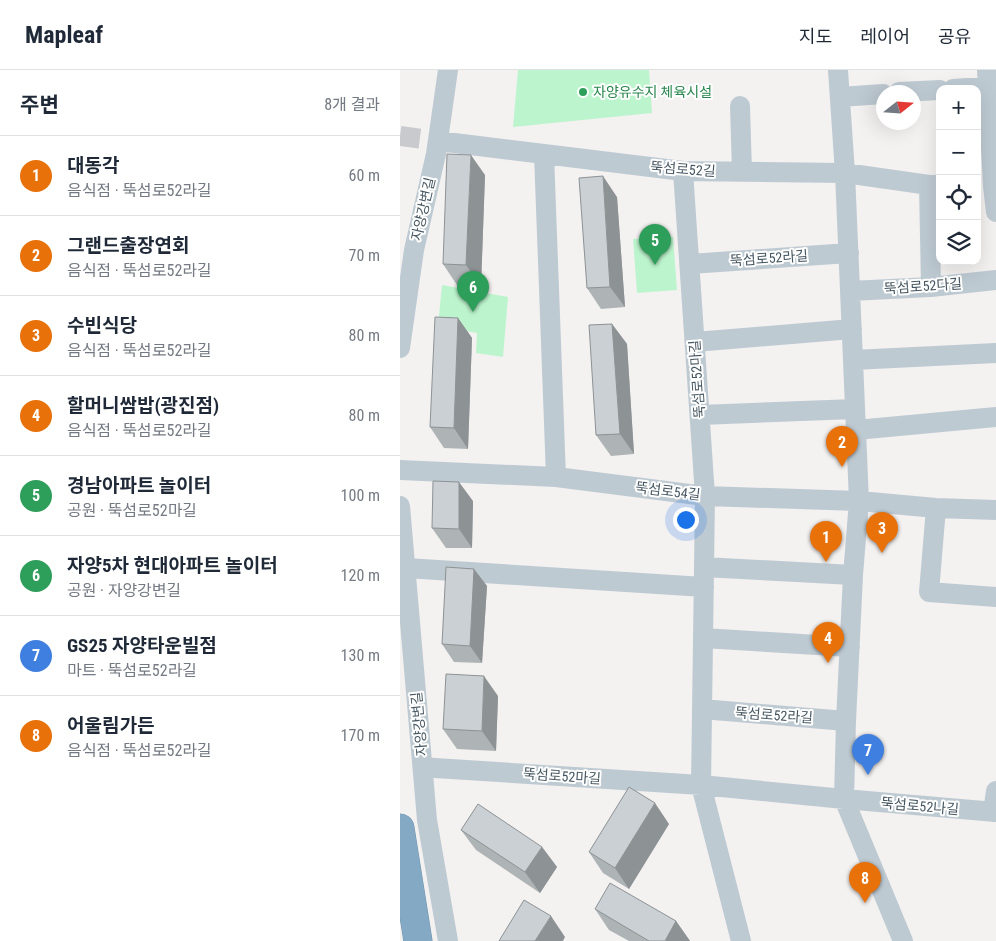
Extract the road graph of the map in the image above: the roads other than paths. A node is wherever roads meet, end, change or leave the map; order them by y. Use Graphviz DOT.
graph roads {
  1 [pos="448,70"];
  2 [pos="838,70"];
  3 [pos="990,81"];
  4 [pos="972,85"];
  5 [pos="936,90"];
  6 [pos="921,91"];
  7 [pos="876,95"];
  8 [pos="840,97"];
  9 [pos="740,106"];
  10 [pos="438,141"];
  11 [pos="544,154"];
  12 [pos="683,171"];
  13 [pos="742,172"];
  14 [pos="845,173"];
  15 [pos="934,185"];
  16 [pos="989,186"];
  17 [pos="996,212"];
  18 [pos="849,253"];
  19 [pos="690,264"];
  20 [pos="996,280"];
  21 [pos="931,287"];
  22 [pos="850,291"];
  23 [pos="852,329"];
  24 [pos="695,342"];
  25 [pos="400,348"];
  26 [pos="996,353"];
  27 [pos="853,360"];
  28 [pos="855,408"];
  29 [pos="700,415"];
  30 [pos="996,417"];
  31 [pos="856,430"];
  32 [pos="400,470"];
  33 [pos="556,477"];
  34 [pos="705,496"];
  35 [pos="859,501"];
  36 [pos="400,506"];
  37 [pos="936,508"];
  38 [pos="996,510"];
  39 [pos="704,567"];
  40 [pos="406,568"];
  41 [pos="853,575"];
  42 [pos="704,587"];
  43 [pos="996,597"];
  44 [pos="703,638"];
  45 [pos="850,647"];
  46 [pos="702,709"];
  47 [pos="846,721"];
  48 [pos="423,767"];
  49 [pos="701,785"];
  50 [pos="996,791"];
  51 [pos="844,799"];
  52 [pos="995,812"];
  53 [pos="400,828"];
  54 [pos="418,941"];
  55 [pos="448,941"];
  56 [pos="741,941"];
  57 [pos="903,941"];
  1 -- 10 [label="street, 자양강변길"];
  2 -- 8 [label="street"];
  3 -- 4 [label="street"];
  3 -- 16 [label="street"];
  5 -- 6 [label="street"];
  7 -- 8 [label="street"];
  8 -- 14 [label="street"];
  9 -- 13 [label="street"];
  10 -- 11 [label="street, 뚝섬로52길"];
  10 -- 25 [label="street, 자양강변길"];
  11 -- 12 [label="street, 뚝섬로52길"];
  11 -- 33 [label="street"];
  12 -- 13 [label="street, 뚝섬로52길"];
  12 -- 19 [label="street, 뚝섬로52마길"];
  13 -- 14 [label="street, 뚝섬로52길"];
  14 -- 15 [label="street, 뚝섬로52길"];
  14 -- 18 [label="street"];
  15 -- 21 [label="street, 뚝섬로52길"];
  16 -- 17 [label="street"];
  18 -- 19 [label="street, 뚝섬로52라길"];
  18 -- 22 [label="street"];
  19 -- 24 [label="street, 뚝섬로52마길"];
  20 -- 21 [label="street, 뚝섬로52다길"];
  21 -- 22 [label="street, 뚝섬로52다길"];
  22 -- 23 [label="street"];
  23 -- 24 [label="street"];
  23 -- 27 [label="street"];
  24 -- 29 [label="street, 뚝섬로52마길"];
  26 -- 27 [label="street"];
  27 -- 28 [label="street"];
  28 -- 29 [label="street"];
  28 -- 31 [label="street"];
  29 -- 34 [label="street, 뚝섬로52마길"];
  30 -- 31 [label="street"];
  31 -- 35 [label="street"];
  32 -- 33 [label="street, 뚝섬로54길"];
  33 -- 34 [label="street, 뚝섬로54길"];
  34 -- 35 [label="street, 뚝섬로54길"];
  34 -- 39 [label="street, 뚝섬로52마길"];
  35 -- 37 [label="street, 뚝섬로54길"];
  35 -- 41 [label="street"];
  36 -- 40 [label="street, 자양강변길"];
  37 -- 38 [label="street, 뚝섬로54길"];
  37 -- 43 [label="street"];
  39 -- 41 [label="street"];
  39 -- 42 [label="street, 뚝섬로52마길"];
  40 -- 42 [label="street"];
  40 -- 48 [label="street, 자양강변길"];
  41 -- 45 [label="street"];
  42 -- 44 [label="street, 뚝섬로52마길"];
  44 -- 45 [label="street"];
  44 -- 46 [label="street, 뚝섬로52마길"];
  45 -- 47 [label="street"];
  46 -- 47 [label="street, 뚝섬로52라길"];
  46 -- 49 [label="street, 뚝섬로52마길"];
  47 -- 51 [label="street"];
  48 -- 49 [label="street, 뚝섬로52마길"];
  48 -- 55 [label="street, 자양강변길"];
  49 -- 51 [label="street"];
  49 -- 56 [label="street, 뚝섬로52마길"];
  50 -- 52 [label="street"];
  51 -- 52 [label="street, 뚝섬로52나길"];
  51 -- 57 [label="street"];
  53 -- 54 [label="highway"];
}
